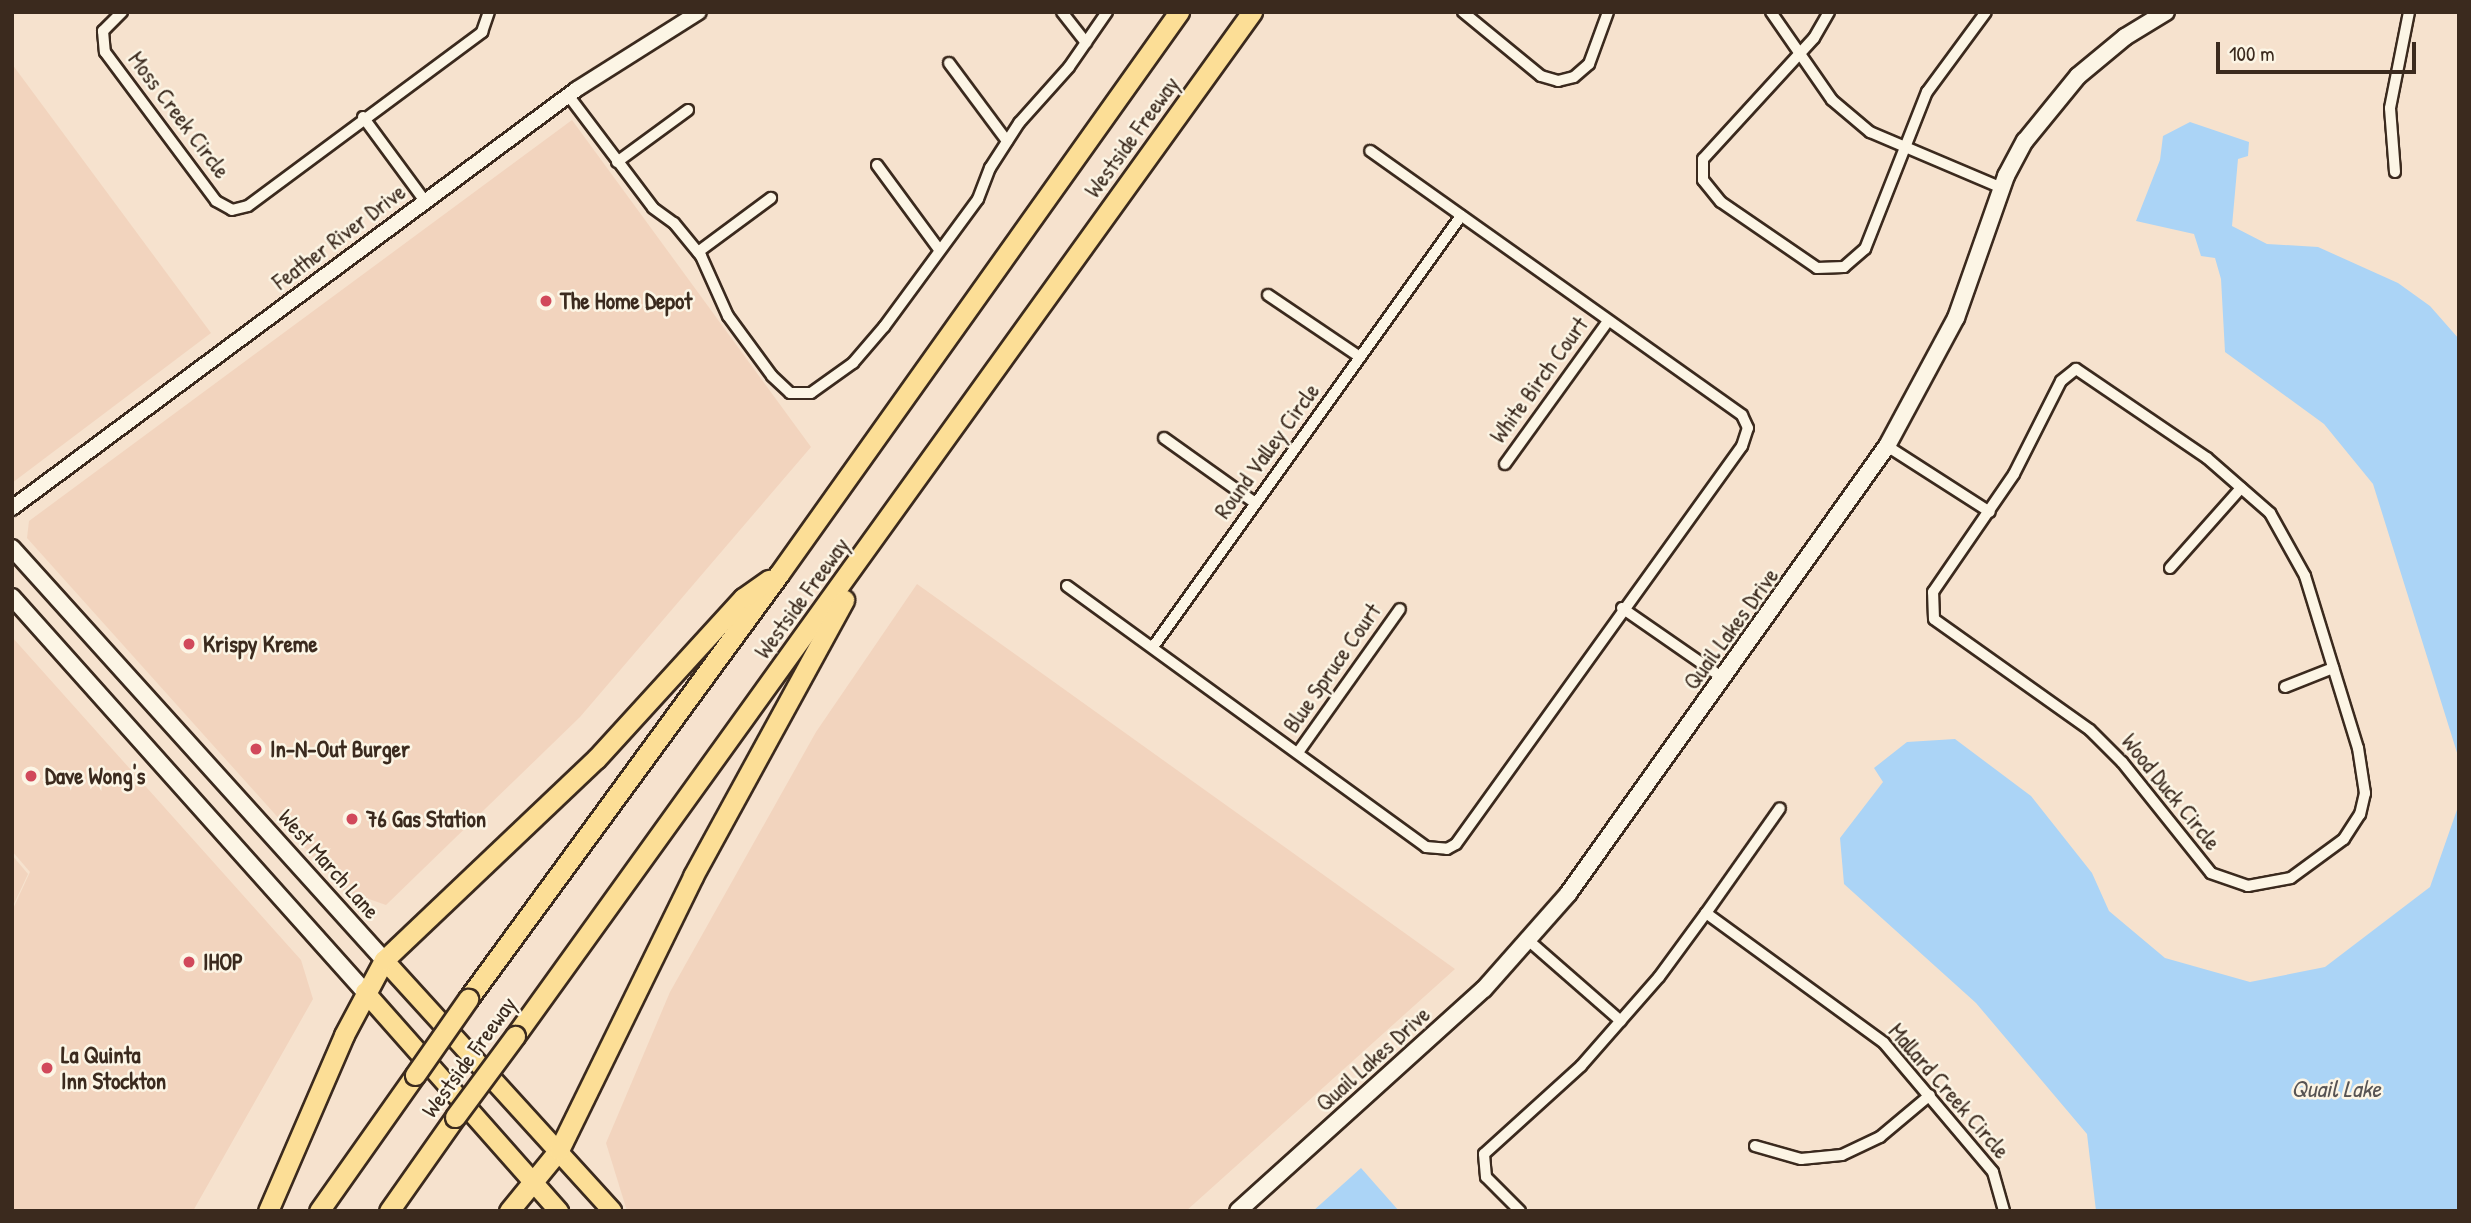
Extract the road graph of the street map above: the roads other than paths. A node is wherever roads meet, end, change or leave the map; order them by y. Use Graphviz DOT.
graph roads {
  1 [pos="122,12"];
  2 [pos="489,12"];
  3 [pos="699,12"];
  4 [pos="1062,12"];
  5 [pos="1107,12"];
  6 [pos="1179,12"];
  7 [pos="1252,12"];
  8 [pos="1463,12"];
  9 [pos="1608,12"];
  10 [pos="1772,12"];
  11 [pos="1829,12"];
  12 [pos="1986,12"];
  13 [pos="2166,12"];
  14 [pos="2409,12"];
  15 [pos="1086,43"];
  16 [pos="1802,52"];
  17 [pos="949,62"];
  18 [pos="568,95"];
  19 [pos="688,110"];
  20 [pos="363,117"];
  21 [pos="1007,141"];
  22 [pos="1903,148"];
  23 [pos="1370,151"];
  24 [pos="617,162"];
  25 [pos="877,165"];
  26 [pos="2395,172"];
  27 [pos="2002,188"];
  28 [pos="771,198"];
  29 [pos="425,201"];
  30 [pos="1461,216"];
  31 [pos="938,248"];
  32 [pos="698,253"];
  33 [pos="1268,295"];
  34 [pos="1608,321"];
  35 [pos="1360,357"];
  36 [pos="1164,439"];
  37 [pos="1887,446"];
  38 [pos="1506,464"];
  39 [pos="2241,488"];
  40 [pos="1255,503"];
  41 [pos="12,508"];
  42 [pos="1990,512"];
  43 [pos="880,531"];
  44 [pos="12,548"];
  45 [pos="2170,568"];
  46 [pos="779,574"];
  47 [pos="1067,586"];
  48 [pos="12,597"];
  49 [pos="1622,608"];
  50 [pos="1400,609"];
  51 [pos="1153,647"];
  52 [pos="2333,668"];
  53 [pos="1723,678"];
  54 [pos="2285,687"];
  55 [pos="1299,751"];
  56 [pos="1780,808"];
  57 [pos="1706,913"];
  58 [pos="1528,940"];
  59 [pos="384,960"];
  60 [pos="365,992"];
  61 [pos="1621,1021"];
  62 [pos="1930,1095"];
  63 [pos="1755,1146"];
  64 [pos="559,1150"];
  65 [pos="533,1182"];
  66 [pos="268,1211"];
  67 [pos="319,1211"];
  68 [pos="389,1211"];
  69 [pos="509,1211"];
  70 [pos="559,1211"];
  71 [pos="612,1211"];
  72 [pos="1238,1211"];
  73 [pos="1520,1211"];
  74 [pos="2004,1211"];
  1 -- 20 [label="street, Moss Creek Circle"];
  2 -- 20 [label="street, Moss Creek Circle"];
  3 -- 18 [label="street, Feather River Drive"];
  4 -- 15 [label="street"];
  5 -- 15 [label="street"];
  6 -- 46 [label="highway, Westside Freeway"];
  7 -- 43 [label="highway, Westside Freeway"];
  8 -- 9 [label="street"];
  10 -- 16 [label="street"];
  11 -- 16 [label="street"];
  12 -- 22 [label="street"];
  13 -- 27 [label="main road, Quail Lakes Drive"];
  14 -- 26 [label="street"];
  15 -- 21 [label="street"];
  16 -- 22 [label="street"];
  16 -- 22 [label="street"];
  17 -- 21 [label="street"];
  18 -- 24 [label="street"];
  18 -- 29 [label="street, Feather River Drive"];
  19 -- 24 [label="street"];
  20 -- 29 [label="street"];
  21 -- 31 [label="street"];
  22 -- 27 [label="street"];
  23 -- 30 [label="street"];
  24 -- 32 [label="street"];
  25 -- 31 [label="street"];
  27 -- 37 [label="main road, Quail Lakes Drive"];
  28 -- 32 [label="street"];
  29 -- 41 [label="street, Feather River Drive"];
  30 -- 34 [label="street"];
  30 -- 35 [label="street, Round Valley Circle"];
  31 -- 32 [label="street"];
  33 -- 35 [label="street"];
  34 -- 38 [label="street, White Birch Court"];
  34 -- 49 [label="street"];
  35 -- 40 [label="street, Round Valley Circle"];
  36 -- 40 [label="street"];
  37 -- 42 [label="street"];
  37 -- 53 [label="main road, Quail Lakes Drive"];
  39 -- 42 [label="street, Wood Duck Circle"];
  39 -- 45 [label="street"];
  39 -- 52 [label="street, Wood Duck Circle"];
  40 -- 51 [label="street, Round Valley Circle"];
  42 -- 52 [label="street, Wood Duck Circle"];
  43 -- 64 [label="highway"];
  43 -- 68 [label="highway, Westside Freeway, bridge"];
  44 -- 59 [label="main road, West March Lane"];
  46 -- 59 [label="highway"];
  46 -- 67 [label="highway, Westside Freeway, bridge"];
  47 -- 51 [label="street"];
  48 -- 60 [label="main road"];
  49 -- 53 [label="street"];
  49 -- 55 [label="street"];
  50 -- 55 [label="street, Blue Spruce Court"];
  51 -- 55 [label="street"];
  52 -- 54 [label="street"];
  53 -- 58 [label="main road, Quail Lakes Drive"];
  56 -- 57 [label="street"];
  57 -- 61 [label="street"];
  57 -- 62 [label="street, Mallard Creek Circle"];
  58 -- 61 [label="street"];
  58 -- 72 [label="main road, Quail Lakes Drive"];
  59 -- 60 [label="highway"];
  59 -- 64 [label="main road, West March Lane"];
  60 -- 65 [label="main road"];
  60 -- 66 [label="highway"];
  61 -- 73 [label="street"];
  62 -- 63 [label="street"];
  62 -- 74 [label="street, Mallard Creek Circle"];
  64 -- 65 [label="highway"];
  64 -- 71 [label="main road, West March Lane"];
  65 -- 69 [label="highway"];
  65 -- 70 [label="main road"];
}
